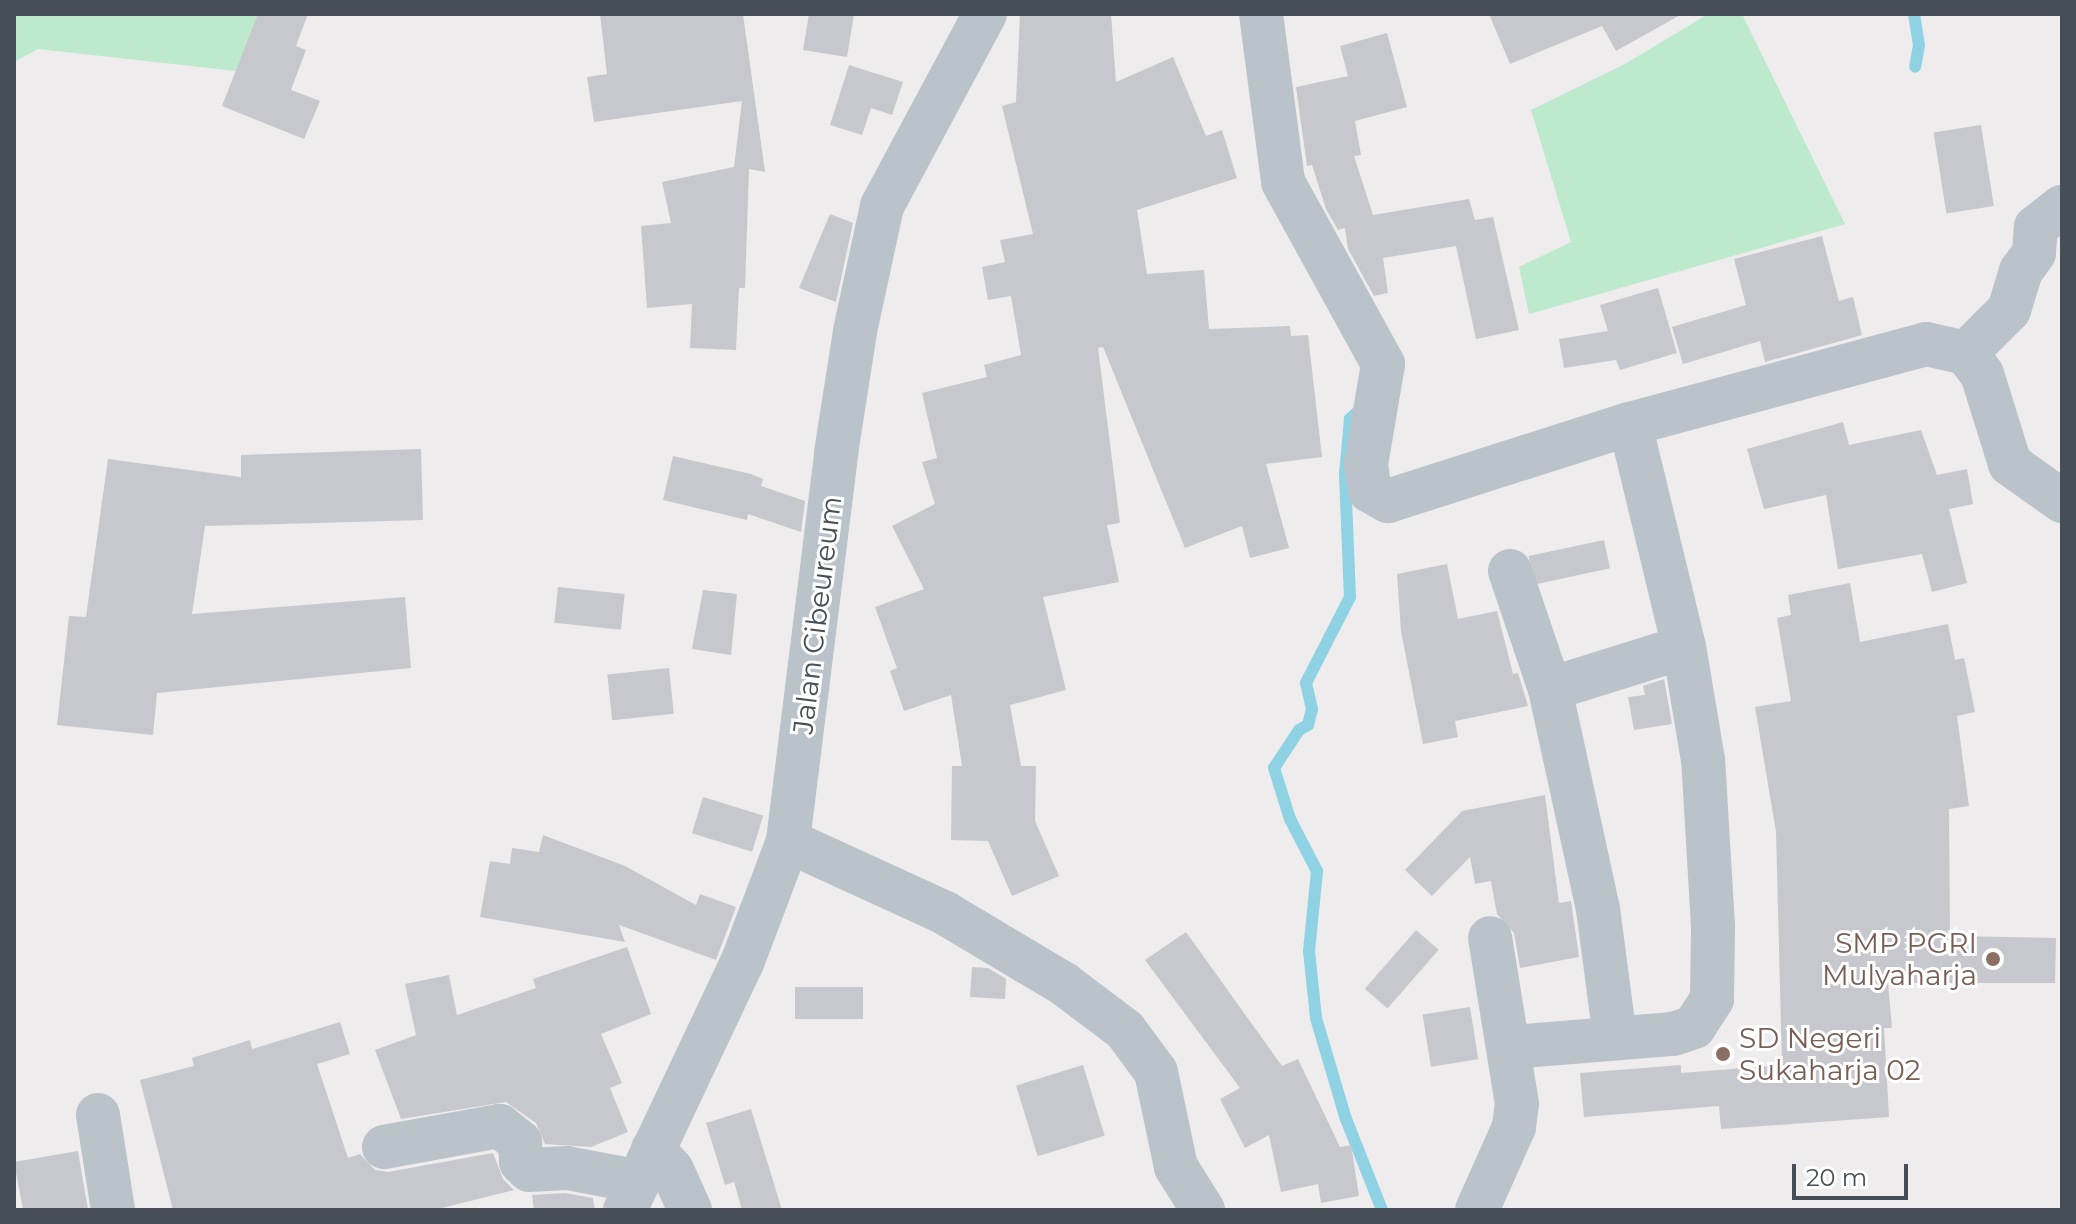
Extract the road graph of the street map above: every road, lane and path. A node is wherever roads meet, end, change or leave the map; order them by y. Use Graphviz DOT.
graph roads {
  1 [pos="985,14"];
  2 [pos="1261,14"];
  3 [pos="2062,207"];
  4 [pos="1966,353"];
  5 [pos="1630,424"];
  6 [pos="2062,501"];
  7 [pos="1510,571"];
  8 [pos="1684,647"];
  9 [pos="1550,689"];
  10 [pos="788,841"];
  11 [pos="1490,938"];
  12 [pos="1615,1038"];
  13 [pos="1511,1047"];
  14 [pos="98,1115"];
  15 [pos="384,1147"];
  16 [pos="638,1180"];
  17 [pos="113,1210"];
  18 [pos="690,1210"];
  19 [pos="1203,1210"];
  20 [pos="1477,1210"];
  1 -- 10 [label="street, Jalan Cibeureum"];
  2 -- 5 [label="street"];
  3 -- 4 [label="street"];
  4 -- 5 [label="street"];
  4 -- 6 [label="street"];
  5 -- 8 [label="street"];
  7 -- 9 [label="street"];
  8 -- 9 [label="street"];
  8 -- 12 [label="street"];
  9 -- 12 [label="street"];
  10 -- 16 [label="street, Jalan Cibeureum"];
  10 -- 19 [label="street"];
  11 -- 13 [label="street"];
  12 -- 13 [label="street"];
  13 -- 20 [label="street"];
  14 -- 17 [label="street"];
  15 -- 16 [label="street"];
  16 -- 18 [label="street"];
}
